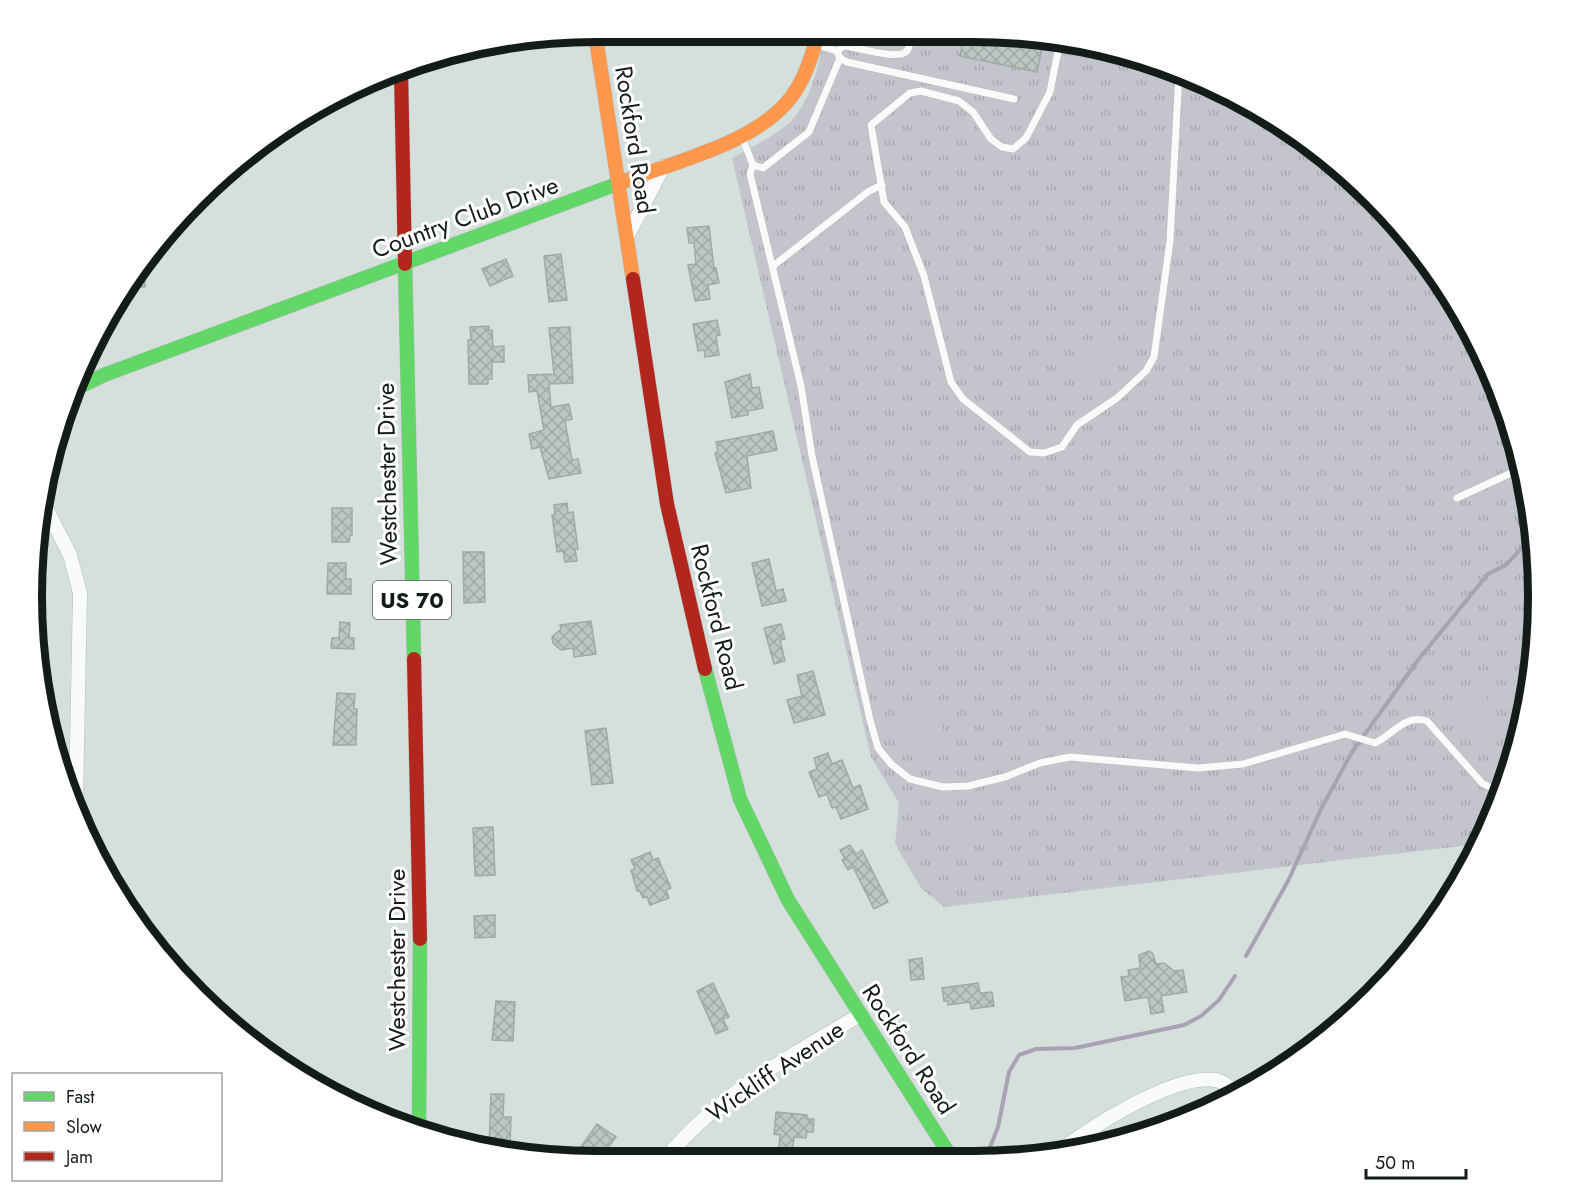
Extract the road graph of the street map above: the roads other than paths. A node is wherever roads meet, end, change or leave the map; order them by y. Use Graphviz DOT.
graph roads {
  1 [pos="597,42"];
  2 [pos="816,42"];
  3 [pos="824,42"];
  4 [pos="843,42"];
  5 [pos="910,42"];
  6 [pos="1058,49"];
  7 [pos="840,51"];
  8 [pos="401,77"];
  9 [pos="1179,81"];
  10 [pos="1014,99"];
  11 [pos="742,137"];
  12 [pos="753,165"];
  13 [pos="663,167"];
  14 [pos="620,184"];
  15 [pos="882,185"];
  16 [pos="627,237"];
  17 [pos="406,263"];
  18 [pos="773,266"];
  19 [pos="84,385"];
  20 [pos="1513,473"];
  21 [pos="1457,498"];
  22 [pos="49,513"];
  23 [pos="1495,787"];
  24 [pos="76,789"];
  25 [pos="860,1015"];
  26 [pos="1230,1088"];
  27 [pos="419,1122"];
  28 [pos="1073,1141"];
  29 [pos="673,1151"];
  30 [pos="947,1151"];
  1 -- 14 [label="street, Rockford Road"];
  2 -- 11 [label="street, Country Club Drive"];
  3 -- 7 [label="lane"];
  4 -- 7 [label="lane"];
  5 -- 7 [label="lane"];
  6 -- 15 [label="lane"];
  7 -- 10 [label="lane"];
  7 -- 12 [label="lane"];
  8 -- 17 [label="street, Westchester Drive / US 70"];
  9 -- 15 [label="lane"];
  11 -- 12 [label="lane"];
  11 -- 13 [label="street, Country Club Drive"];
  12 -- 18 [label="lane"];
  13 -- 14 [label="street, Country Club Drive"];
  13 -- 16 [label="street"];
  14 -- 16 [label="street, Rockford Road"];
  14 -- 17 [label="street, Country Club Drive"];
  15 -- 18 [label="lane"];
  16 -- 25 [label="street, Rockford Road"];
  17 -- 19 [label="street, Country Club Drive"];
  17 -- 27 [label="street, Westchester Drive / US 70"];
  18 -- 23 [label="lane"];
  20 -- 21 [label="lane"];
  22 -- 24 [label="street"];
  25 -- 29 [label="street, Wickliff Avenue"];
  25 -- 30 [label="street, Rockford Road"];
  26 -- 28 [label="street"];
}
